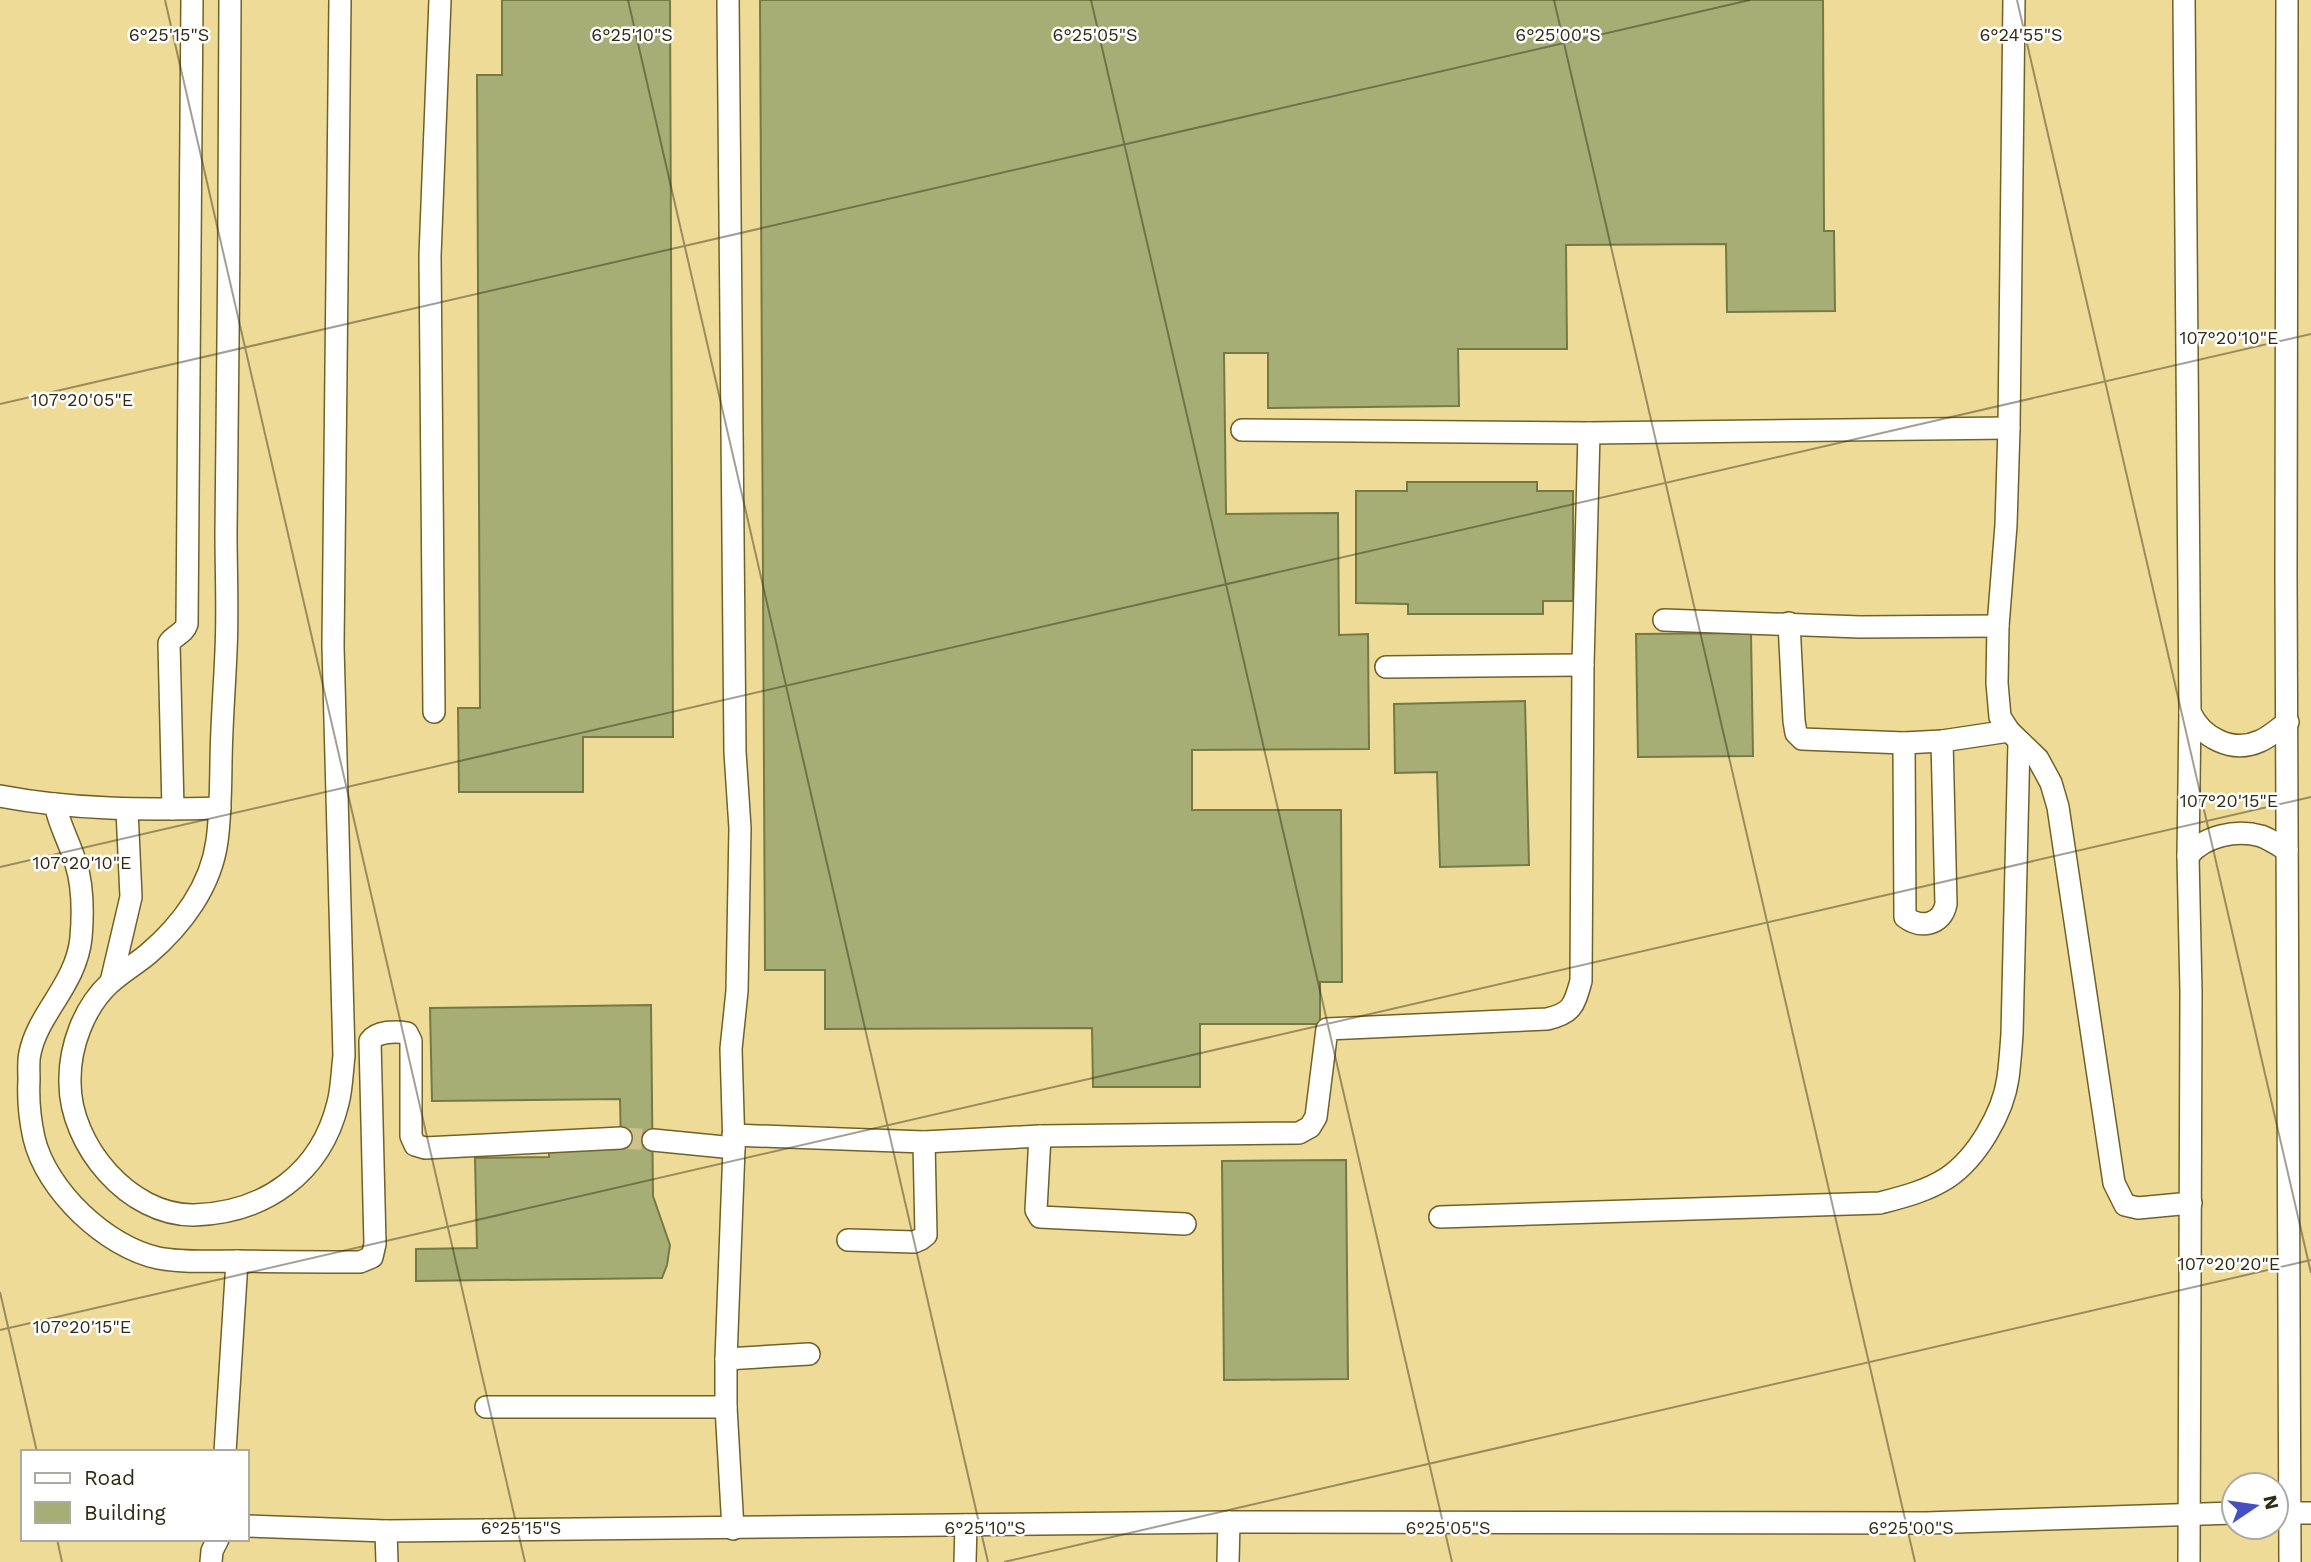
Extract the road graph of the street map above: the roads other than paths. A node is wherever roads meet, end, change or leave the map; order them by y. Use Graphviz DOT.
graph roads {
  1 [pos="192,0"];
  2 [pos="230,0"];
  3 [pos="340,0"];
  4 [pos="440,0"];
  5 [pos="728,0"];
  6 [pos="2014,0"];
  7 [pos="2184,0"];
  8 [pos="2287,0"];
  9 [pos="2009,428"];
  10 [pos="1242,430"];
  11 [pos="1589,433"];
  12 [pos="1664,620"];
  13 [pos="1789,623"];
  14 [pos="1998,626"];
  15 [pos="1583,665"];
  16 [pos="1386,667"];
  17 [pos="434,712"];
  18 [pos="2190,712"];
  19 [pos="2288,722"];
  20 [pos="2014,736"];
  21 [pos="1942,741"];
  22 [pos="1904,743"];
  23 [pos="0,796"];
  24 [pos="55,804"];
  25 [pos="220,807"];
  26 [pos="173,809"];
  27 [pos="127,810"];
  28 [pos="2287,850"];
  29 [pos="2188,856"];
  30 [pos="111,982"];
  31 [pos="1040,1136"];
  32 [pos="621,1138"];
  33 [pos="653,1140"];
  34 [pos="734,1142"];
  35 [pos="924,1142"];
  36 [pos="2191,1203"];
  37 [pos="1440,1217"];
  38 [pos="1185,1224"];
  39 [pos="848,1240"];
  40 [pos="237,1262"];
  41 [pos="809,1354"];
  42 [pos="726,1359"];
  43 [pos="486,1407"];
  44 [pos="726,1407"];
  45 [pos="225,1450"];
  46 [pos="2220,1513"];
  47 [pos="2293,1513"];
  48 [pos="2188,1514"];
  49 [pos="1230,1522"];
  50 [pos="966,1525"];
  51 [pos="248,1526"];
  52 [pos="733,1529"];
  53 [pos="386,1531"];
  54 [pos="217,1541"];
  55 [pos="211,1562"];
  56 [pos="387,1562"];
  57 [pos="965,1562"];
  58 [pos="1228,1562"];
  59 [pos="2189,1562"];
  60 [pos="2290,1562"];
  1 -- 26 [label="street"];
  2 -- 25 [label="street"];
  3 -- 30 [label="street"];
  4 -- 17 [label="street"];
  5 -- 34 [label="street"];
  6 -- 9 [label="street"];
  7 -- 18 [label="street"];
  8 -- 19 [label="street"];
  9 -- 11 [label="street"];
  9 -- 14 [label="street"];
  10 -- 11 [label="street"];
  11 -- 15 [label="street"];
  12 -- 13 [label="street"];
  13 -- 14 [label="street"];
  13 -- 22 [label="street"];
  14 -- 20 [label="street"];
  15 -- 16 [label="street"];
  15 -- 31 [label="street"];
  18 -- 19 [label="street"];
  18 -- 29 [label="street"];
  19 -- 28 [label="street"];
  20 -- 21 [label="street"];
  20 -- 36 [label="street"];
  20 -- 37 [label="street"];
  21 -- 22 [label="street"];
  21 -- 22 [label="street"];
  23 -- 24 [label="street"];
  24 -- 27 [label="street"];
  24 -- 40 [label="street"];
  25 -- 26 [label="street"];
  25 -- 30 [label="street"];
  26 -- 27 [label="street"];
  27 -- 30 [label="street"];
  28 -- 29 [label="street"];
  28 -- 47 [label="street"];
  29 -- 36 [label="street"];
  31 -- 35 [label="street"];
  31 -- 38 [label="street"];
  32 -- 40 [label="street"];
  33 -- 34 [label="street"];
  34 -- 35 [label="street"];
  34 -- 42 [label="street"];
  35 -- 39 [label="street"];
  36 -- 48 [label="street"];
  40 -- 45 [label="street"];
  41 -- 42 [label="street"];
  42 -- 44 [label="street"];
  43 -- 44 [label="street"];
  44 -- 52 [label="street"];
  46 -- 48 [label="street"];
  47 -- 60 [label="street"];
  48 -- 49 [label="street"];
  48 -- 59 [label="street"];
  49 -- 50 [label="street"];
  49 -- 58 [label="street"];
  50 -- 52 [label="street"];
  50 -- 57 [label="street"];
  51 -- 53 [label="street"];
  52 -- 53 [label="street"];
  53 -- 56 [label="street"];
  54 -- 55 [label="street"];
}
